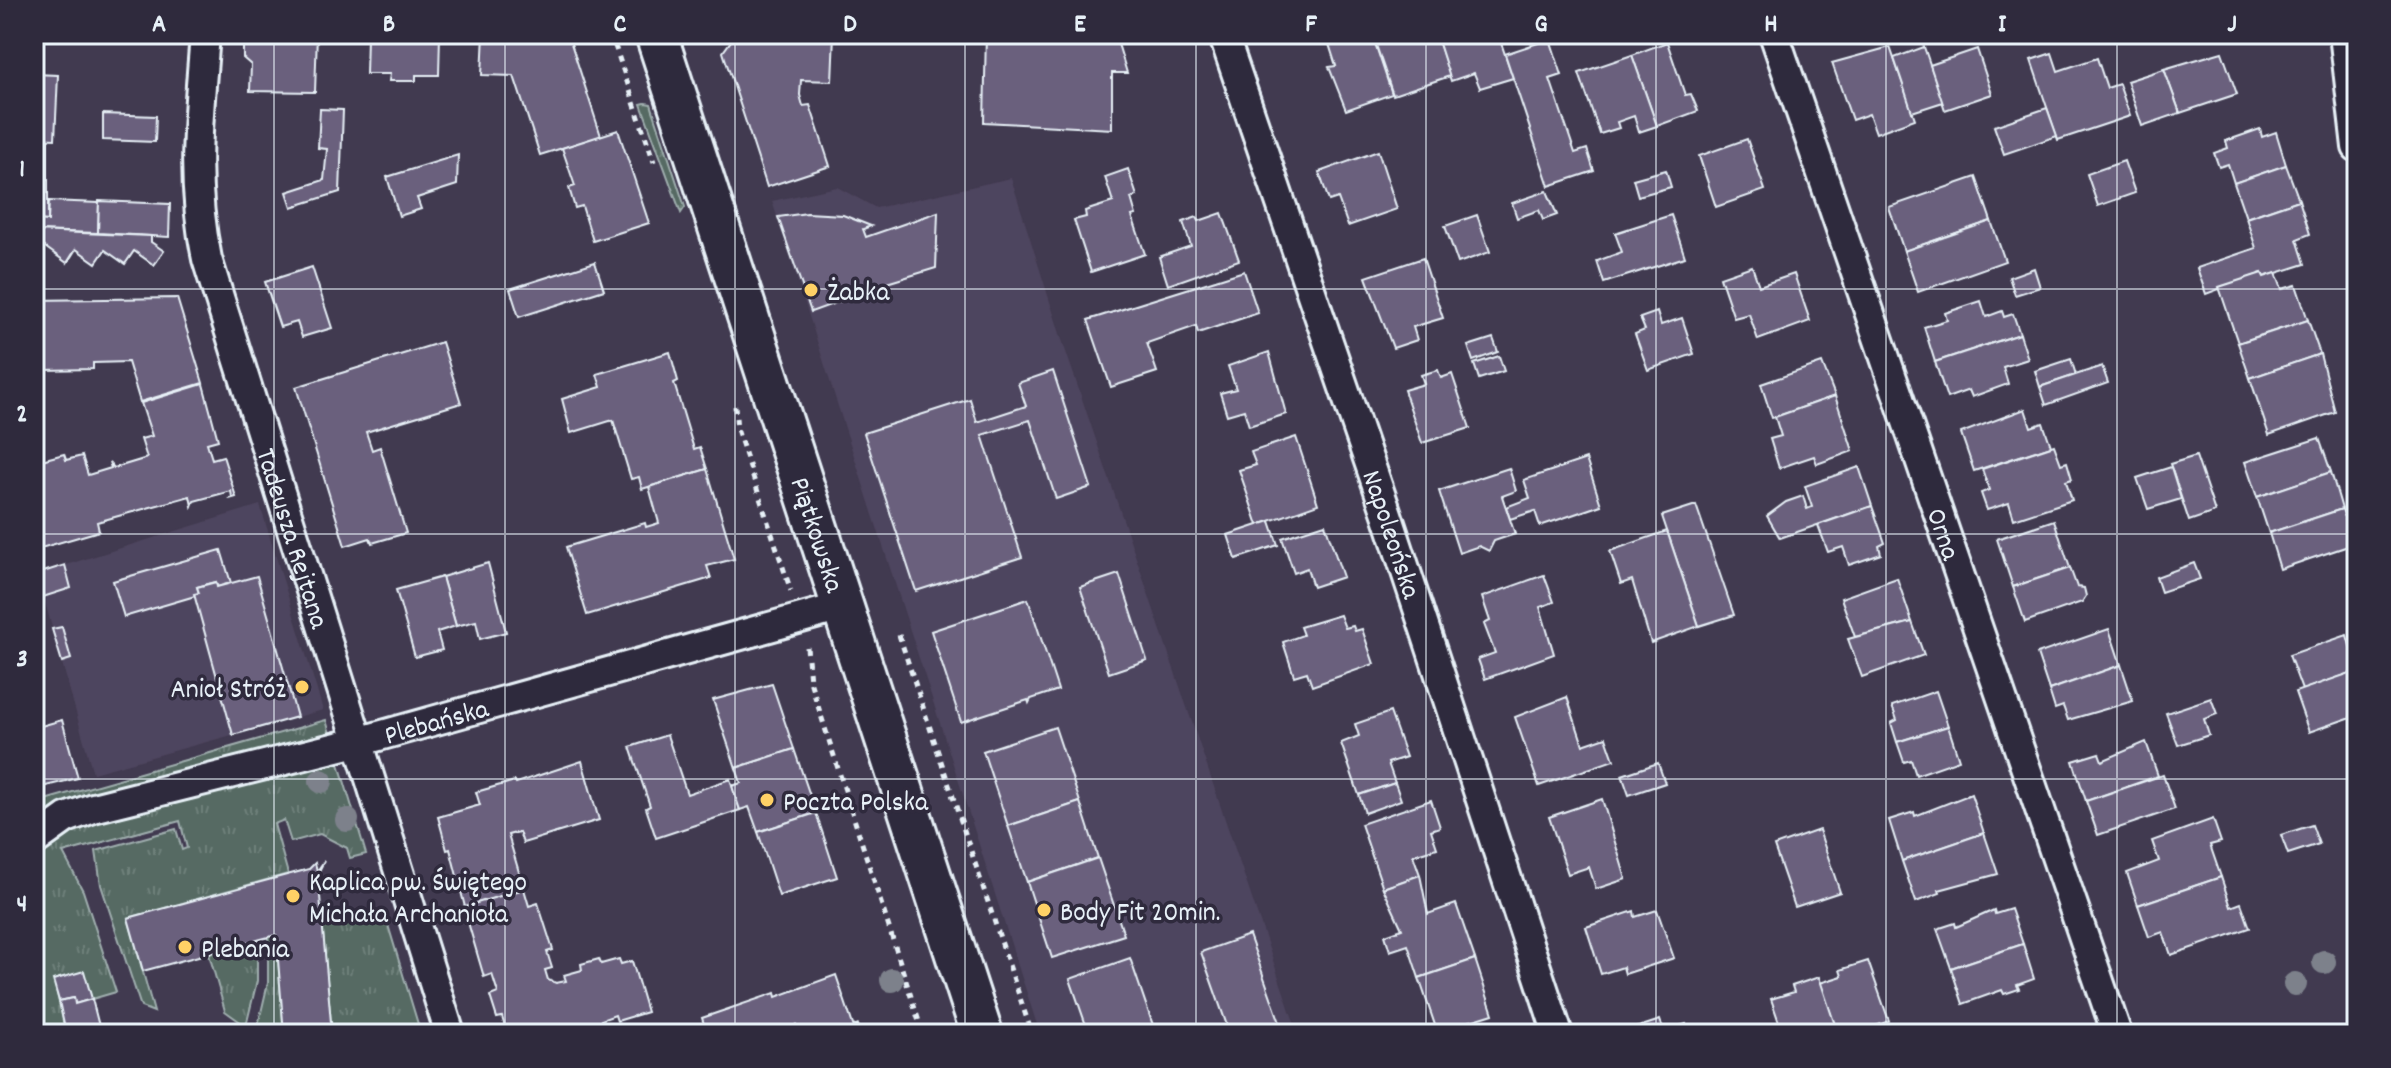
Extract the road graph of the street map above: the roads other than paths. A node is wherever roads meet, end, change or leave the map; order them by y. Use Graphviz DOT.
graph roads {
  1 [pos="205,34"];
  2 [pos="656,34"];
  3 [pos="1223,34"];
  4 [pos="1774,34"];
  5 [pos="2344,34"];
  6 [pos="2357,147"];
  7 [pos="841,607"];
  8 [pos="361,741"];
  9 [pos="34,841"];
  10 [pos="450,1034"];
  11 [pos="982,1034"];
  12 [pos="1558,1034"];
  13 [pos="2117,1034"];
  1 -- 8 [label="street, Tadeusza Rejtana"];
  2 -- 7 [label="street, Piątkowska"];
  3 -- 12 [label="street, Napoleońska"];
  4 -- 13 [label="street, Orna"];
  5 -- 6 [label="street"];
  7 -- 8 [label="street, Plebańska"];
  7 -- 11 [label="street, Piątkowska"];
  8 -- 9 [label="street, Plebańska"];
  8 -- 10 [label="street, Tadeusza Rejtana"];
}
